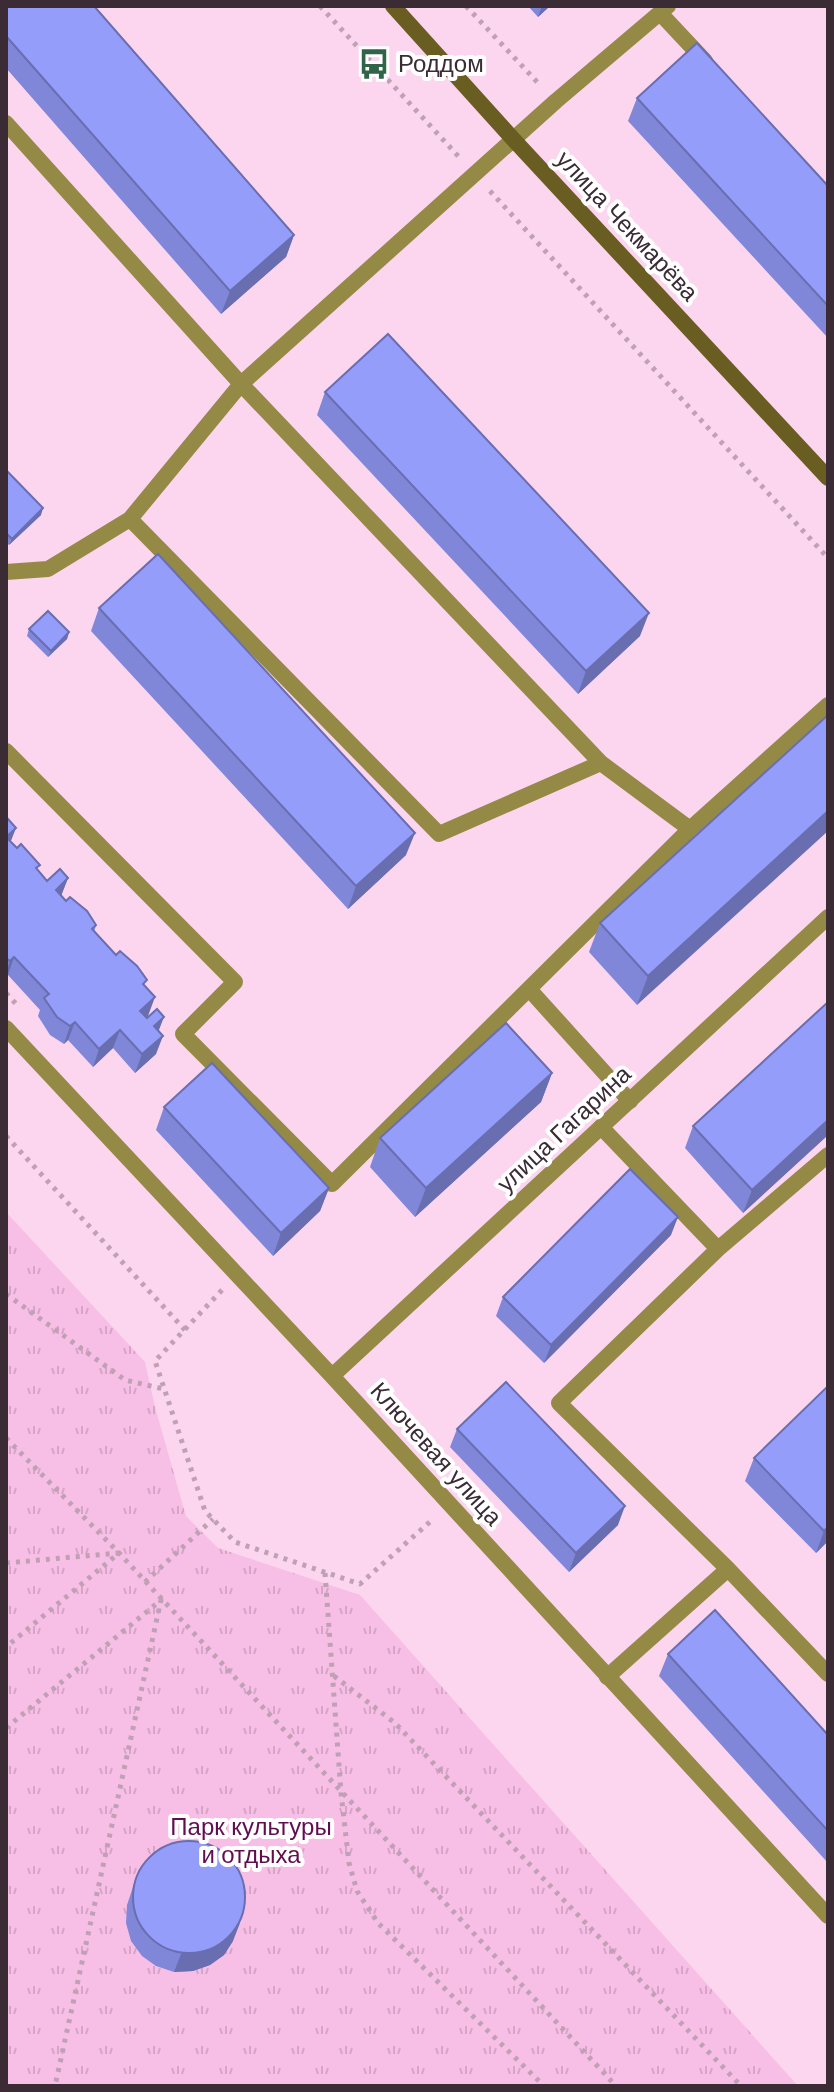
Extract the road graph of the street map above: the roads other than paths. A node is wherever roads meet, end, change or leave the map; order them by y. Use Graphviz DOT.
graph roads {
  1 [pos="393,6"];
  2 [pos="664,9"];
  3 [pos="712,69"];
  4 [pos="6,123"];
  5 [pos="513,139"];
  6 [pos="241,384"];
  7 [pos="828,478"];
  8 [pos="130,519"];
  9 [pos="6,572"];
  10 [pos="828,705"];
  11 [pos="6,751"];
  12 [pos="601,763"];
  13 [pos="690,829"];
  14 [pos="828,917"];
  15 [pos="529,989"];
  16 [pos="6,1028"];
  17 [pos="630,1101"];
  18 [pos="601,1127"];
  19 [pos="828,1155"];
  20 [pos="718,1249"];
  21 [pos="332,1376"];
  22 [pos="728,1569"];
  23 [pos="828,1674"];
  24 [pos="607,1677"];
  25 [pos="828,1916"];
  1 -- 5 [label="main road, улица Чекмарёва"];
  2 -- 3 [label="street"];
  2 -- 5 [label="street"];
  4 -- 6 [label="street"];
  5 -- 6 [label="street"];
  5 -- 7 [label="main road, улица Чекмарёва"];
  6 -- 8 [label="street"];
  6 -- 12 [label="street"];
  8 -- 9 [label="street"];
  8 -- 12 [label="street"];
  10 -- 13 [label="street"];
  11 -- 15 [label="street"];
  12 -- 13 [label="street"];
  13 -- 15 [label="street"];
  14 -- 17 [label="street, улица Гагарина"];
  15 -- 17 [label="street"];
  16 -- 21 [label="street, Ключевая улица"];
  17 -- 18 [label="street, улица Гагарина"];
  18 -- 20 [label="street"];
  18 -- 21 [label="street, улица Гагарина"];
  19 -- 20 [label="street"];
  20 -- 22 [label="street"];
  21 -- 24 [label="street, Ключевая улица"];
  22 -- 23 [label="street"];
  22 -- 24 [label="street"];
  24 -- 25 [label="street, Ключевая улица"];
}
